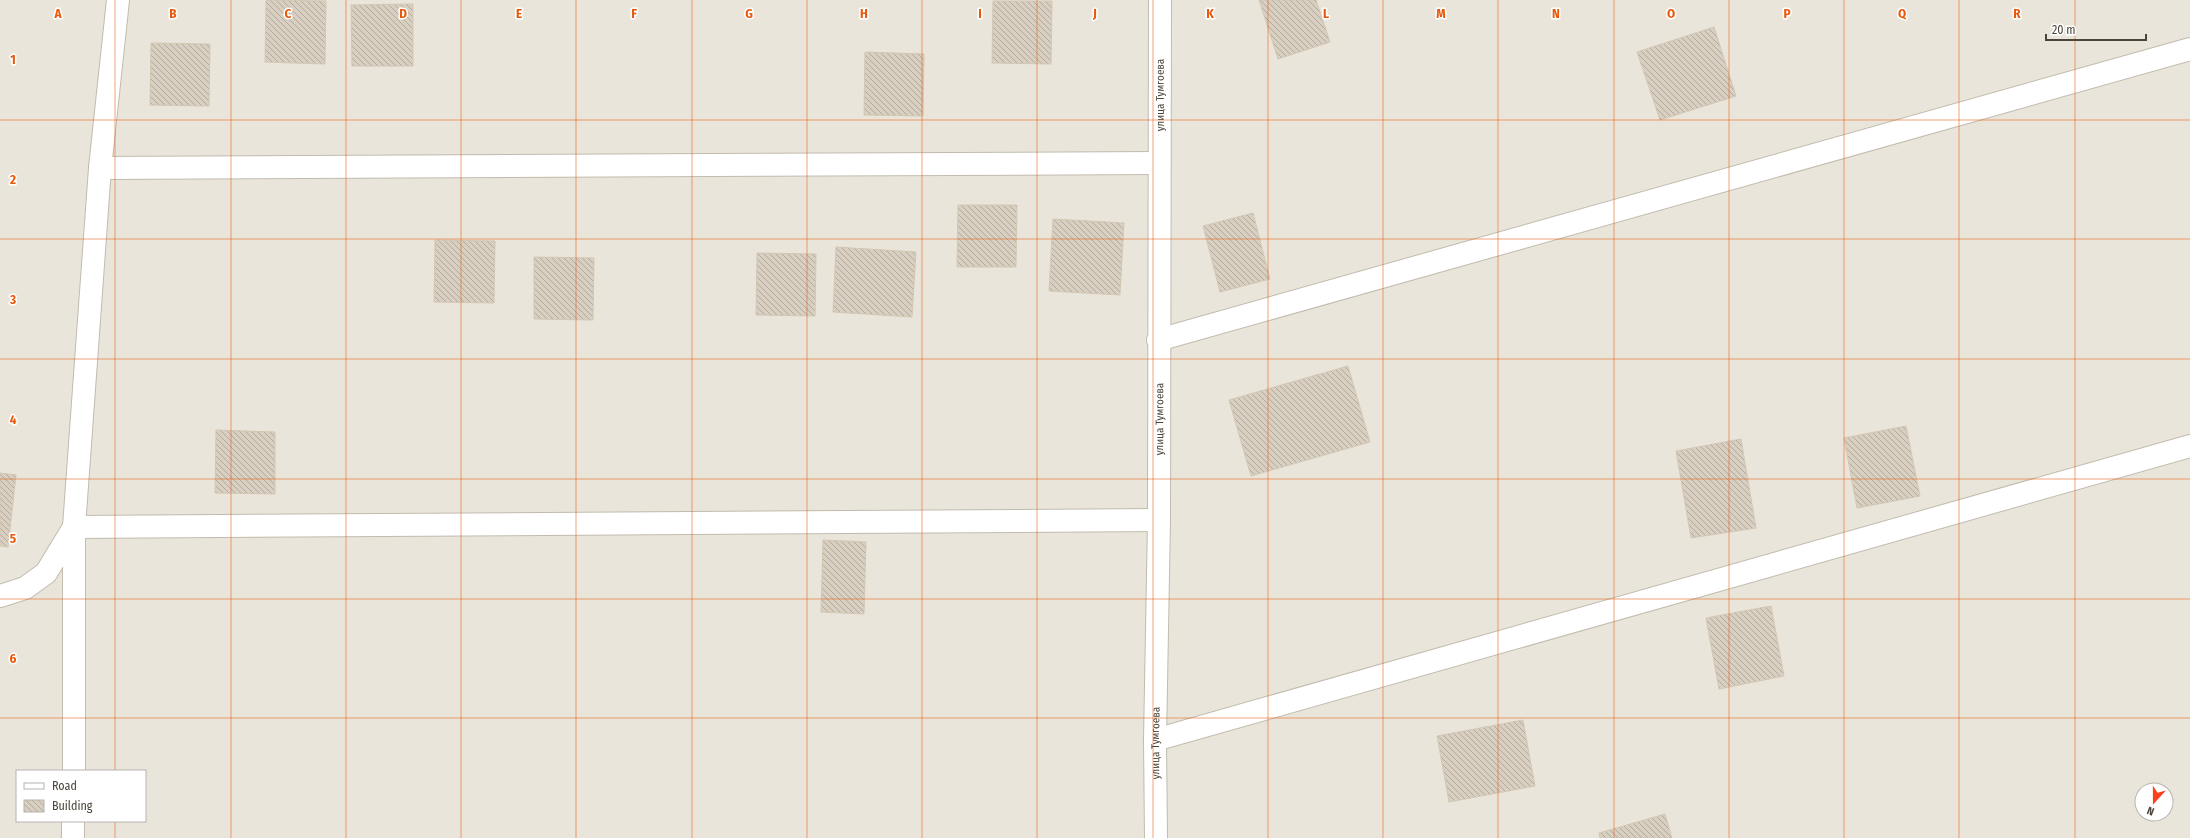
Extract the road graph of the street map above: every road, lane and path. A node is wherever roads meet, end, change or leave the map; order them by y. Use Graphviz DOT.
graph roads {
  1 [pos="118,0"];
  2 [pos="1160,0"];
  3 [pos="2190,49"];
  4 [pos="1158,163"];
  5 [pos="100,168"];
  6 [pos="1158,340"];
  7 [pos="2190,446"];
  8 [pos="1159,520"];
  9 [pos="74,527"];
  10 [pos="0,596"];
  11 [pos="1155,740"];
  12 [pos="74,770"];
  13 [pos="73,822"];
  14 [pos="73,838"];
  15 [pos="1156,838"];
  1 -- 5 [label="street"];
  2 -- 4 [label="street, улица Тумгоева"];
  3 -- 6 [label="street"];
  4 -- 5 [label="street"];
  4 -- 6 [label="street, улица Тумгоева"];
  5 -- 9 [label="street"];
  6 -- 8 [label="street, улица Тумгоева"];
  7 -- 11 [label="street"];
  8 -- 9 [label="street"];
  8 -- 11 [label="street, улица Тумгоева"];
  9 -- 10 [label="street"];
  9 -- 12 [label="street"];
  11 -- 15 [label="street, улица Тумгоева"];
  13 -- 14 [label="street"];
}
